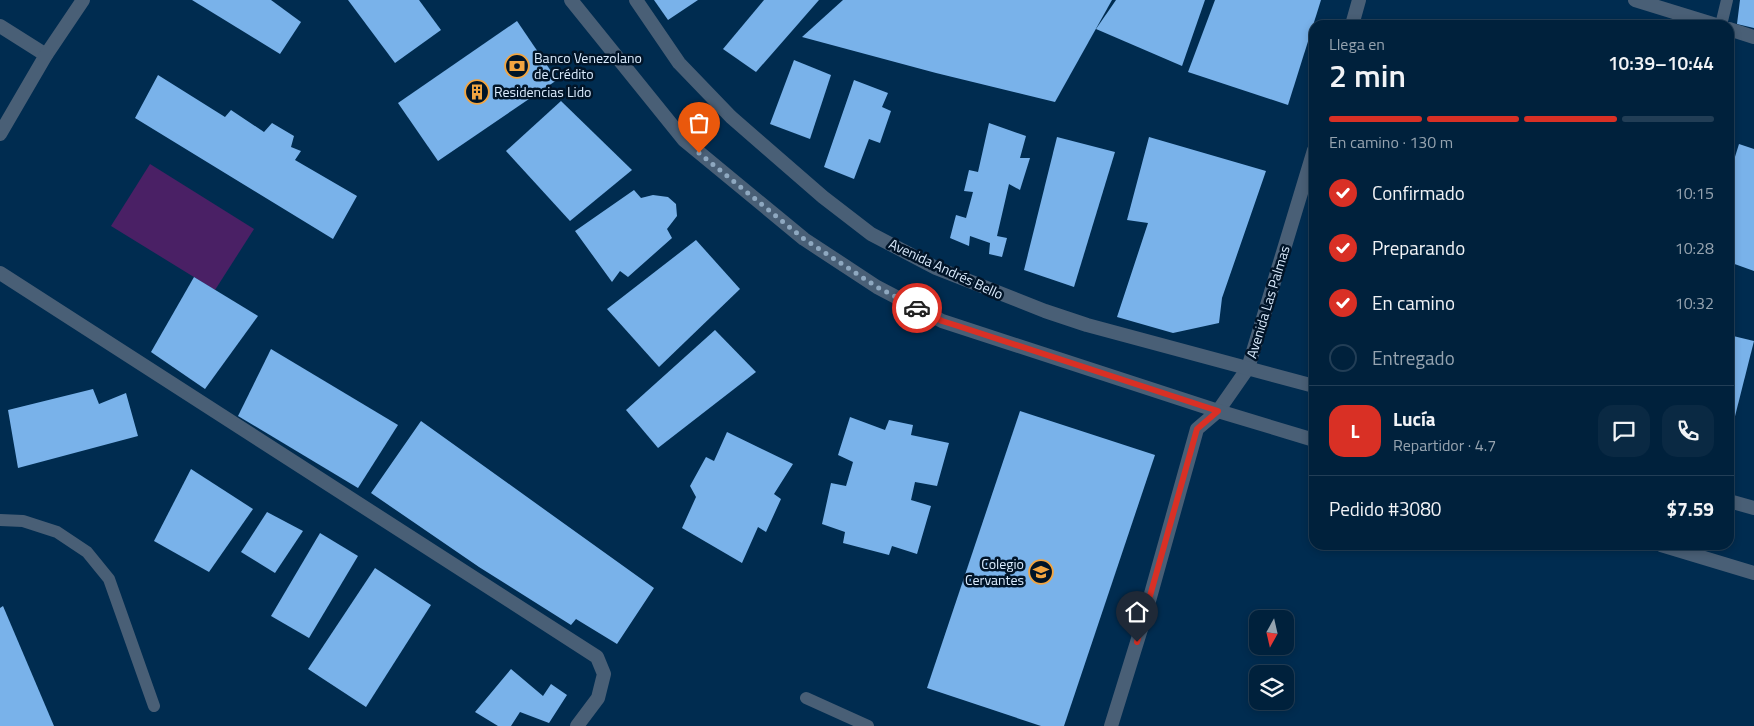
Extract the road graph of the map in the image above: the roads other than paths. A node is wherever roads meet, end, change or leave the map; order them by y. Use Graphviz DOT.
graph roads {
  1 [pos="82,0"];
  2 [pos="571,0"];
  3 [pos="636,0"];
  4 [pos="1359,0"];
  5 [pos="1635,0"];
  6 [pos="1727,0"];
  7 [pos="1353,20"];
  8 [pos="1700,20"];
  9 [pos="1722,20"];
  10 [pos="0,26"];
  11 [pos="1734,31"];
  12 [pos="1754,37"];
  13 [pos="46,55"];
  14 [pos="0,134"];
  15 [pos="1309,167"];
  16 [pos="0,273"];
  17 [pos="1248,368"];
  18 [pos="1309,385"];
  19 [pos="1218,411"];
  20 [pos="1309,438"];
  21 [pos="1734,502"];
  22 [pos="1754,508"];
  23 [pos="0,520"];
  24 [pos="1678,550"];
  25 [pos="1754,573"];
  26 [pos="806,698"];
  27 [pos="154,706"];
  28 [pos="577,726"];
  29 [pos="868,726"];
  30 [pos="1111,726"];
  1 -- 13 [label="street"];
  2 -- 19 [label="street"];
  3 -- 17 [label="street, Avenida Andrés Bello"];
  4 -- 7 [label="street"];
  5 -- 8 [label="street"];
  6 -- 9 [label="lane"];
  10 -- 13 [label="street"];
  11 -- 12 [label="street"];
  13 -- 14 [label="street"];
  15 -- 17 [label="street, Avenida Las Palmas"];
  16 -- 28 [label="street"];
  17 -- 18 [label="street, Avenida Andrés Bello"];
  17 -- 19 [label="street, Avenida Las Palmas"];
  19 -- 20 [label="street"];
  19 -- 30 [label="street, Avenida Las Palmas"];
  21 -- 22 [label="street"];
  23 -- 27 [label="lane"];
  24 -- 25 [label="street"];
  26 -- 29 [label="lane"];
}
